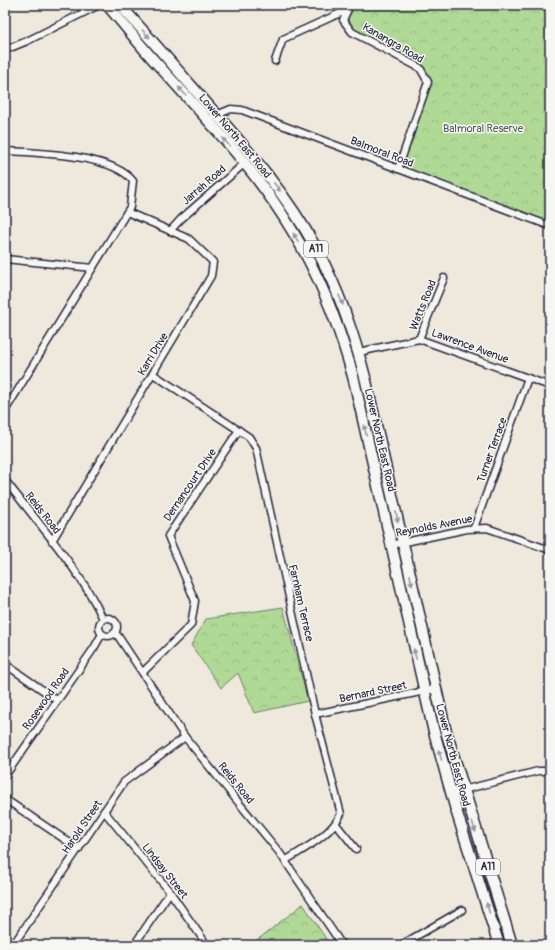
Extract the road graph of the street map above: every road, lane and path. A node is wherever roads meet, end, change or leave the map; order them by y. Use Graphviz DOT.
graph roads {
  1 [pos="99,5"];
  2 [pos="107,5"];
  3 [pos="120,5"];
  4 [pos="349,8"];
  5 [pos="5,50"];
  6 [pos="275,61"];
  7 [pos="217,115"];
  8 [pos="208,120"];
  9 [pos="5,151"];
  10 [pos="253,157"];
  11 [pos="244,164"];
  12 [pos="398,169"];
  13 [pos="129,210"];
  14 [pos="550,226"];
  15 [pos="170,230"];
  16 [pos="5,259"];
  17 [pos="93,268"];
  18 [pos="444,278"];
  19 [pos="419,339"];
  20 [pos="359,352"];
  21 [pos="153,374"];
  22 [pos="528,378"];
  23 [pos="550,386"];
  24 [pos="5,411"];
  25 [pos="239,430"];
  26 [pos="5,480"];
  27 [pos="474,528"];
  28 [pos="52,541"];
  29 [pos="403,542"];
  30 [pos="391,545"];
  31 [pos="550,550"];
  32 [pos="103,619"];
  33 [pos="114,633"];
  34 [pos="102,634"];
  35 [pos="5,664"];
  36 [pos="143,672"];
  37 [pos="435,689"];
  38 [pos="424,692"];
  39 [pos="57,700"];
  40 [pos="316,714"];
  41 [pos="185,737"];
  42 [pos="550,771"];
  43 [pos="5,776"];
  44 [pos="463,790"];
  45 [pos="451,793"];
  46 [pos="5,799"];
  47 [pos="104,811"];
  48 [pos="336,824"];
  49 [pos="79,849"];
  50 [pos="356,849"];
  51 [pos="285,861"];
  52 [pos="170,892"];
  53 [pos="462,910"];
  54 [pos="14,945"];
  55 [pos="134,945"];
  56 [pos="207,945"];
  57 [pos="342,945"];
  58 [pos="401,945"];
  59 [pos="499,945"];
  60 [pos="512,945"];
  1 -- 5 [label="street"];
  8 -- 2 [label="main road, Lower North East Road / A11, one-way"];
  3 -- 7 [label="main road, Lower North East Road / A11, one-way"];
  4 -- 6 [label="street"];
  4 -- 12 [label="street, Kanangra Road"];
  7 -- 8 [label="street, Balmoral Road"];
  7 -- 10 [label="main road, Lower North East Road / A11"];
  7 -- 12 [label="street, Balmoral Road"];
  11 -- 8 [label="main road, Lower North East Road / A11, one-way"];
  9 -- 13 [label="street"];
  10 -- 11 [label="street, Jarrah Road"];
  10 -- 20 [label="main road, Lower North East Road / A11, one-way"];
  11 -- 15 [label="street, Jarrah Road"];
  30 -- 11 [label="main road, Lower North East Road / A11, one-way"];
  12 -- 14 [label="street, Balmoral Road"];
  13 -- 15 [label="street, Karri Drive"];
  13 -- 17 [label="street"];
  15 -- 21 [label="street, Karri Drive"];
  16 -- 17 [label="street"];
  17 -- 24 [label="street"];
  18 -- 19 [label="street, Watts Road"];
  19 -- 20 [label="street, Lawrence Avenue"];
  19 -- 22 [label="street, Lawrence Avenue"];
  20 -- 29 [label="main road, Lower North East Road / A11, one-way"];
  21 -- 25 [label="street, Farnham Terrace"];
  21 -- 28 [label="street, Karri Drive"];
  22 -- 23 [label="street, Lawrence Avenue"];
  22 -- 27 [label="street, Turner Terrace"];
  25 -- 36 [label="street, Dernancourt Drive"];
  25 -- 40 [label="street, Farnham Terrace"];
  26 -- 28 [label="street, Reids Road"];
  27 -- 29 [label="street, Reynolds Avenue"];
  27 -- 31 [label="street, Reynolds Avenue"];
  28 -- 32 [label="street, Reids Road"];
  29 -- 30 [label="street, Reynolds Avenue"];
  29 -- 37 [label="main road, Lower North East Road / A11, one-way"];
  38 -- 30 [label="main road, Lower North East Road / A11, one-way"];
  32 -- 33 [label="street"];
  32 -- 34 [label="street"];
  33 -- 34 [label="street"];
  33 -- 36 [label="street, Reids Road"];
  34 -- 39 [label="street, Rosewood Road"];
  35 -- 39 [label="street"];
  36 -- 41 [label="street, Reids Road"];
  37 -- 38 [label="street, Bernard Street"];
  37 -- 44 [label="main road, Lower North East Road / A11"];
  38 -- 40 [label="street, Bernard Street"];
  45 -- 38 [label="main road, Lower North East Road / A11, one-way"];
  39 -- 43 [label="street, Rosewood Road"];
  40 -- 48 [label="street, Farnham Terrace"];
  41 -- 47 [label="street, Harold Street"];
  41 -- 51 [label="street, Reids Road"];
  42 -- 44 [label="street"];
  44 -- 45 [label="street"];
  44 -- 60 [label="main road, Lower North East Road / A11, one-way"];
  59 -- 45 [label="main road, Lower North East Road / A11, one-way"];
  46 -- 49 [label="street"];
  47 -- 49 [label="street, Harold Street"];
  47 -- 52 [label="street, Lindsay Street"];
  48 -- 50 [label="street"];
  48 -- 51 [label="street"];
  49 -- 54 [label="street, Harold Street"];
  51 -- 57 [label="street, Reids Road"];
  52 -- 55 [label="street"];
  52 -- 56 [label="street, Lindsay Street"];
  53 -- 58 [label="street"];
}
